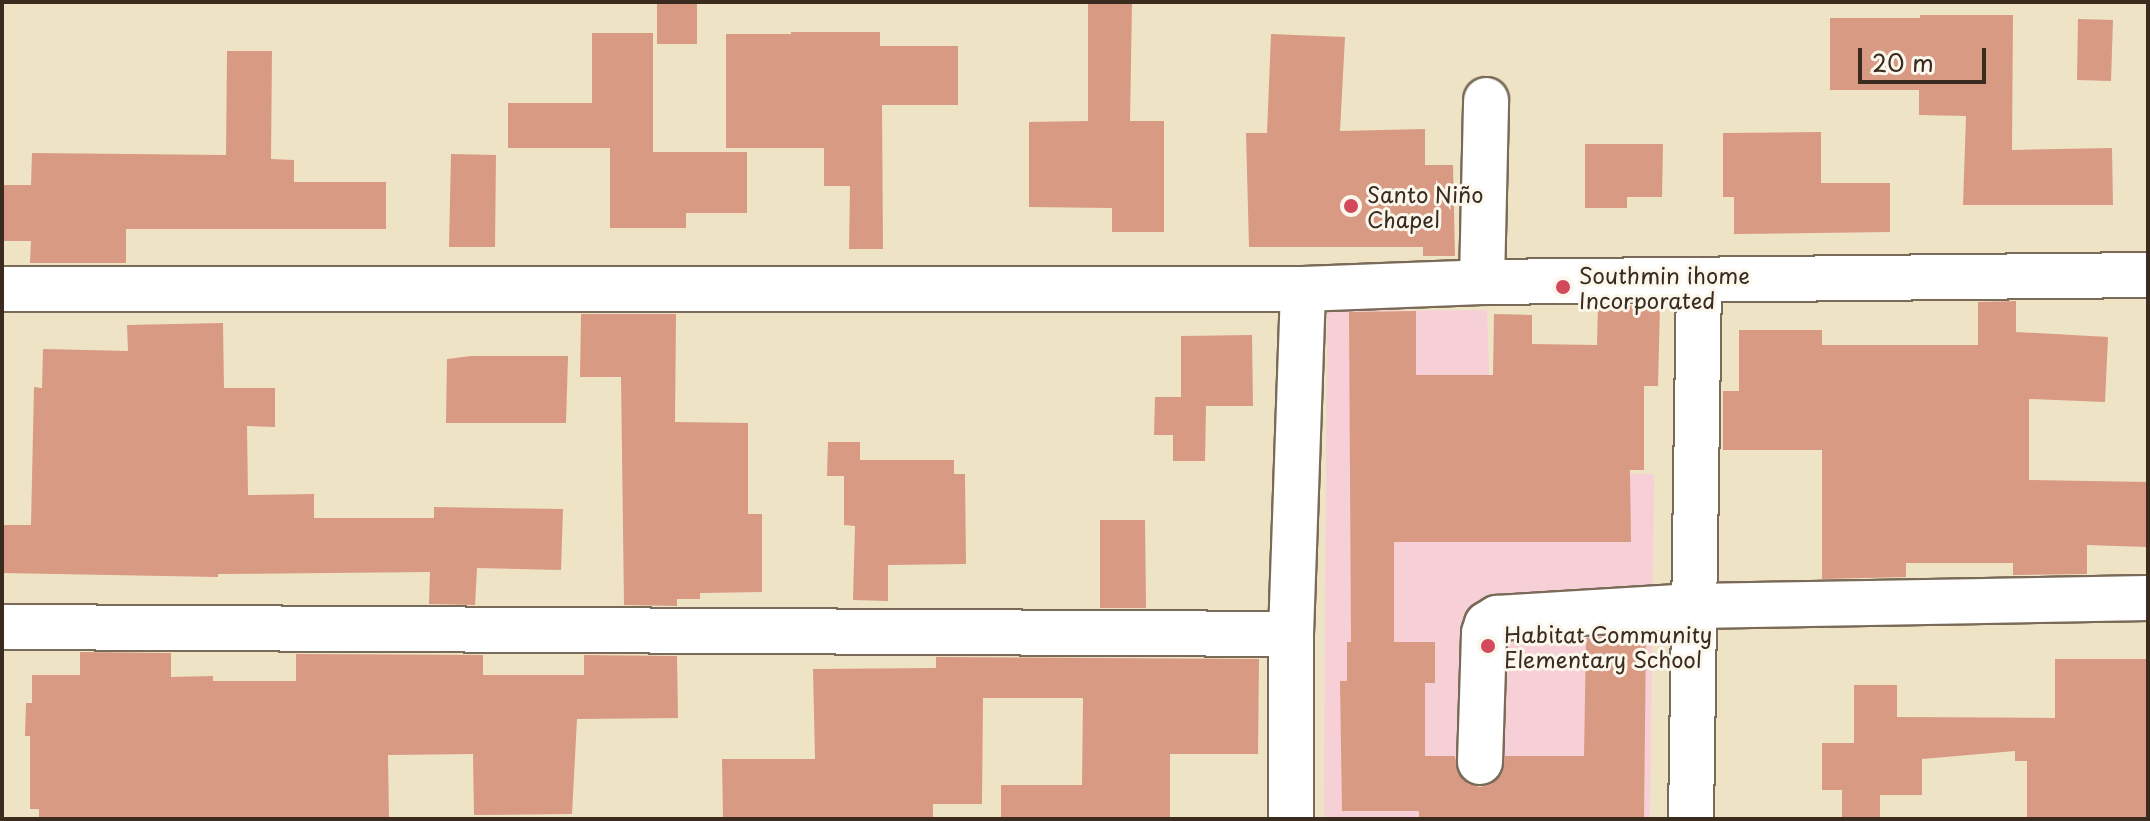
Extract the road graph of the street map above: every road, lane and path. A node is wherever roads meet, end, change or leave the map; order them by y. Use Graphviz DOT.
graph roads {
  1 [pos="1486,100"];
  2 [pos="2148,275"];
  3 [pos="1699,280"];
  4 [pos="1482,282"];
  5 [pos="2,289"];
  6 [pos="1303,289"];
  7 [pos="2148,598"];
  8 [pos="1694,606"];
  9 [pos="2,627"];
  10 [pos="1291,634"];
  11 [pos="1480,762"];
  12 [pos="1291,819"];
  13 [pos="1691,819"];
  1 -- 4 [label="street"];
  2 -- 3 [label="street"];
  3 -- 4 [label="street"];
  3 -- 8 [label="street"];
  4 -- 6 [label="street"];
  5 -- 6 [label="street"];
  6 -- 10 [label="street"];
  7 -- 8 [label="street"];
  8 -- 11 [label="street"];
  8 -- 13 [label="street"];
  9 -- 10 [label="street"];
  10 -- 12 [label="street"];
}
